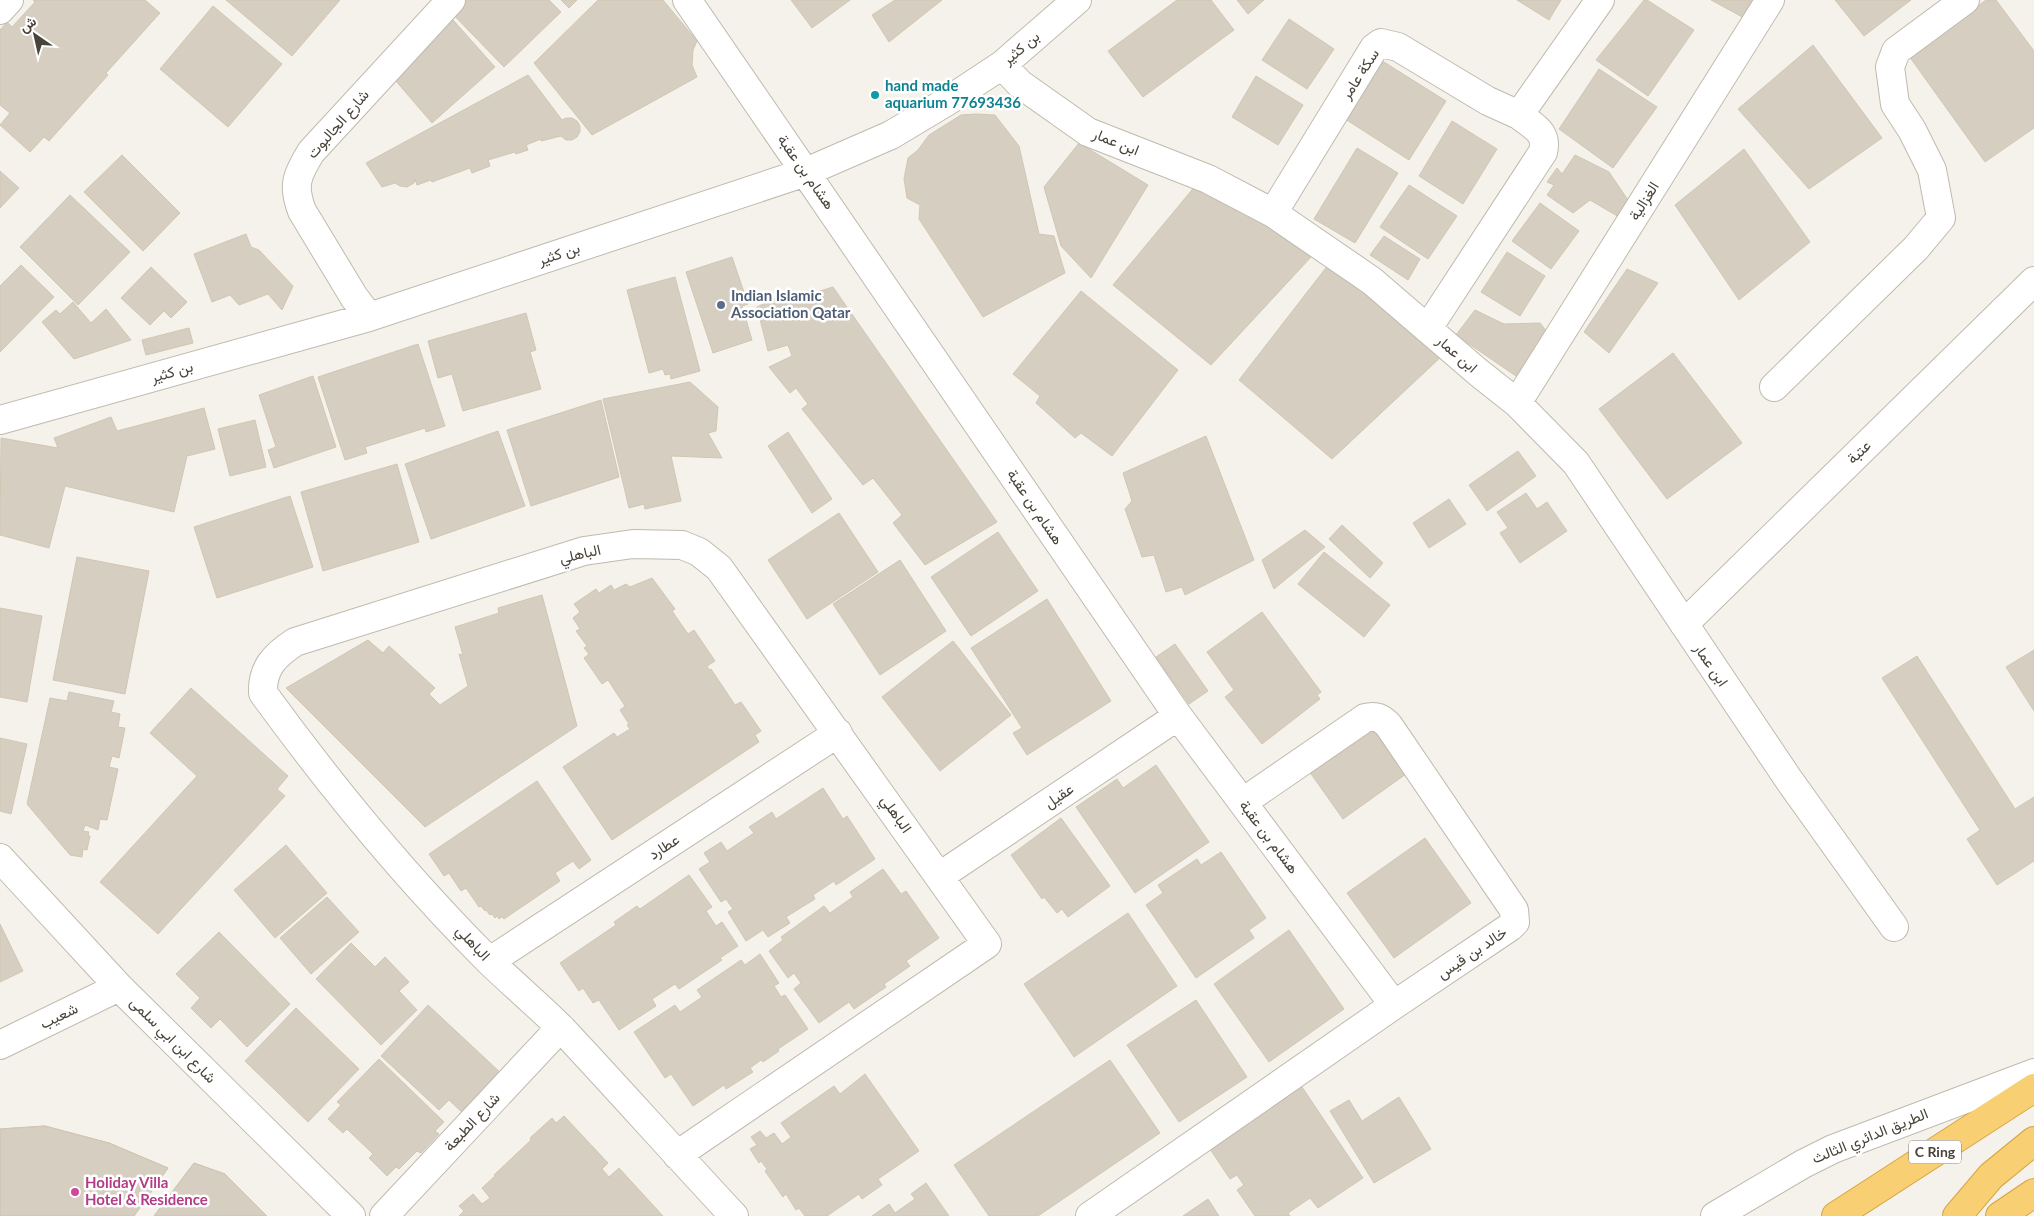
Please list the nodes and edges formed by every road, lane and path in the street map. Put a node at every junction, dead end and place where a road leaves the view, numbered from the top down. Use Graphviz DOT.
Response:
graph roads {
  1 [pos="9,0"];
  2 [pos="451,0"];
  3 [pos="687,0"];
  4 [pos="1600,0"];
  5 [pos="1770,0"];
  6 [pos="1965,0"];
  7 [pos="1065,4"];
  8 [pos="0,10"];
  9 [pos="1002,65"];
  10 [pos="1519,115"];
  11 [pos="806,172"];
  12 [pos="1273,214"];
  13 [pos="2034,281"];
  14 [pos="369,317"];
  15 [pos="1428,328"];
  16 [pos="1774,387"];
  17 [pos="1517,403"];
  18 [pos="0,420"];
  19 [pos="1684,624"];
  20 [pos="1178,716"];
  21 [pos="838,733"];
  22 [pos="1243,802"];
  23 [pos="0,858"];
  24 [pos="940,876"];
  25 [pos="1894,927"];
  26 [pos="490,961"];
  27 [pos="119,987"];
  28 [pos="1394,1005"];
  29 [pos="560,1028"];
  30 [pos="0,1045"];
  31 [pos="2034,1073"];
  32 [pos="2034,1088"];
  33 [pos="2034,1141"];
  34 [pos="677,1155"];
  35 [pos="2034,1193"];
  36 [pos="351,1216"];
  37 [pos="384,1216"];
  38 [pos="734,1216"];
  39 [pos="1090,1216"];
  40 [pos="1715,1216"];
  41 [pos="1836,1216"];
  42 [pos="1957,1216"];
  43 [pos="2000,1216"];
  1 -- 8 [label="street"];
  2 -- 14 [label="street, شارع الجالبوت"];
  3 -- 11 [label="street, هشام بن عقبة"];
  4 -- 10 [label="street"];
  5 -- 17 [label="street, الغزالية"];
  6 -- 16 [label="street"];
  7 -- 9 [label="street, بن كثير"];
  9 -- 11 [label="street, بن كثير"];
  9 -- 12 [label="street, ابن عمار"];
  10 -- 12 [label="street, سكة عامر"];
  10 -- 15 [label="street, سكة عامر"];
  11 -- 14 [label="street, بن كثير"];
  11 -- 20 [label="street, هشام بن عقبة"];
  12 -- 15 [label="street, ابن عمار"];
  13 -- 19 [label="street, عتبة"];
  14 -- 18 [label="street, بن كثير"];
  15 -- 17 [label="street, ابن عمار"];
  17 -- 19 [label="street, ابن عمار"];
  19 -- 25 [label="street, ابن عمار"];
  20 -- 22 [label="street, هشام بن عقبة"];
  20 -- 24 [label="street, عقيل"];
  21 -- 24 [label="street, الباهلي"];
  21 -- 26 [label="street, عطارد"];
  21 -- 26 [label="street, الباهلي"];
  22 -- 28 [label="street, هشام بن عقبة"];
  22 -- 28 [label="street, خالد بن قيس"];
  23 -- 27 [label="street, شارع ابن ابي سلمى"];
  24 -- 34 [label="street, الباهلي"];
  26 -- 29 [label="street, الباهلي"];
  27 -- 30 [label="street, شعيب"];
  27 -- 36 [label="street, شارع ابن ابي سلمى"];
  28 -- 39 [label="street, خالد بن قيس"];
  29 -- 34 [label="street, الباهلي"];
  29 -- 37 [label="street, شارع الطبعة"];
  31 -- 40 [label="street, الطريق الدائري الثالث"];
  32 -- 41 [label="highway, C Ring"];
  33 -- 42 [label="highway"];
  34 -- 38 [label="street, الباهلي"];
  35 -- 43 [label="highway"];
}
